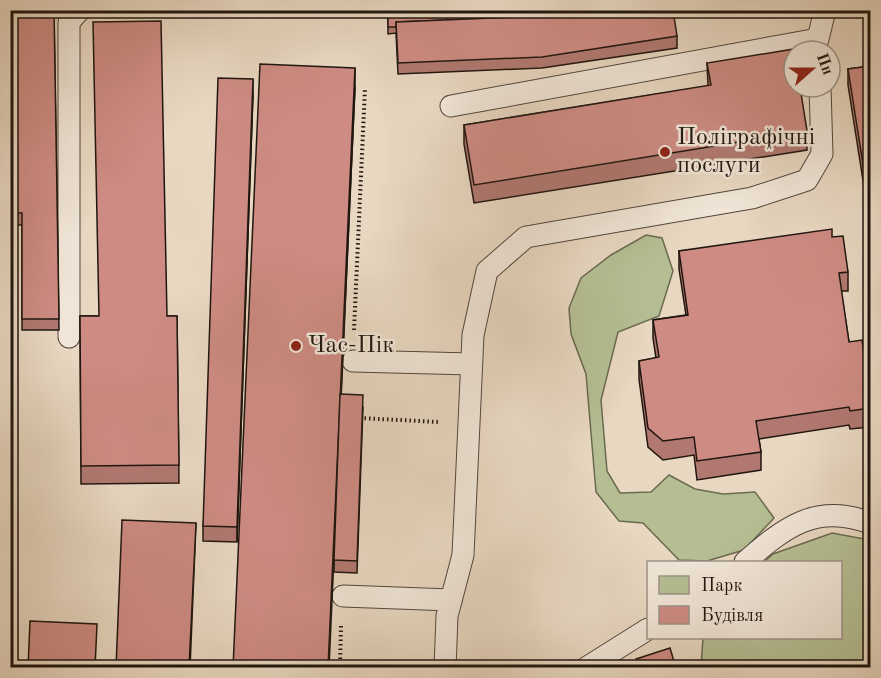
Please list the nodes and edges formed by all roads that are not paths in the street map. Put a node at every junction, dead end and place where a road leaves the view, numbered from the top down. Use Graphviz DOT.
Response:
graph roads {
  1 [pos="80,10"];
  2 [pos="825,10"];
  3 [pos="819,39"];
  4 [pos="782,51"];
  5 [pos="820,99"];
  6 [pos="451,106"];
  7 [pos="69,337"];
  8 [pos="353,361"];
  9 [pos="471,364"];
  10 [pos="870,523"];
  11 [pos="746,561"];
  12 [pos="343,596"];
  13 [pos="451,600"];
  14 [pos="647,629"];
  15 [pos="445,668"];
  16 [pos="586,668"];
  1 -- 7 [label="lane"];
  2 -- 3 [label="lane"];
  4 -- 6 [label="lane"];
  5 -- 9 [label="lane"];
  8 -- 9 [label="lane"];
  9 -- 13 [label="lane"];
  10 -- 11 [label="lane"];
  12 -- 13 [label="lane"];
  13 -- 15 [label="lane"];
  14 -- 16 [label="lane"];
}
